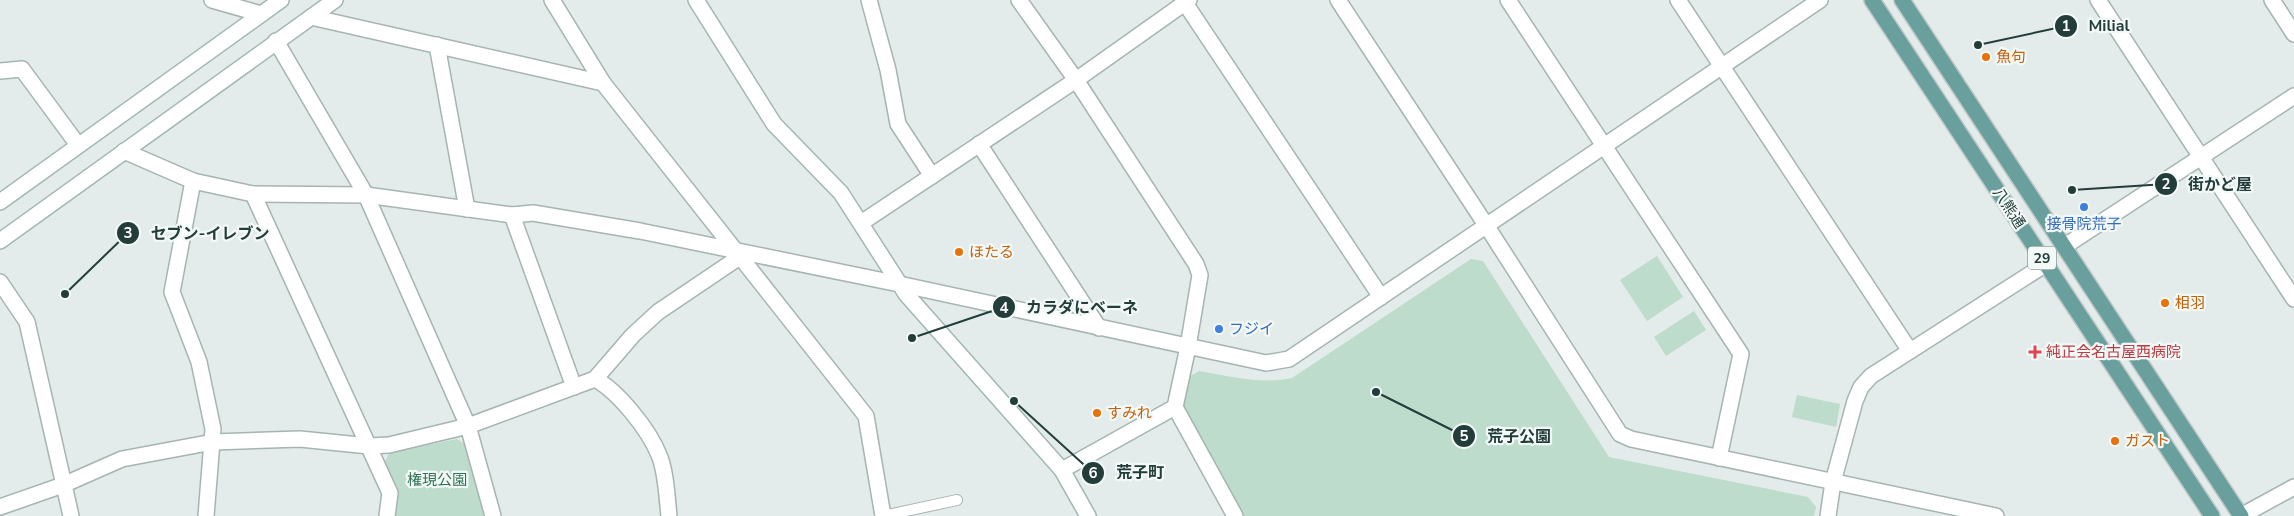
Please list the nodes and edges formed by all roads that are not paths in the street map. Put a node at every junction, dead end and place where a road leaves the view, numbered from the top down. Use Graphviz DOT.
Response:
graph roads {
  1 [pos="212,0"];
  2 [pos="281,0"];
  3 [pos="335,0"];
  4 [pos="552,0"];
  5 [pos="696,0"];
  6 [pos="869,0"];
  7 [pos="1018,0"];
  8 [pos="1338,0"];
  9 [pos="1508,0"];
  10 [pos="1678,0"];
  11 [pos="1820,0"];
  12 [pos="1872,0"];
  13 [pos="1902,0"];
  14 [pos="2098,0"];
  15 [pos="2272,0"];
  16 [pos="1186,1"];
  17 [pos="261,14"];
  18 [pos="311,17"];
  19 [pos="2294,34"];
  20 [pos="276,41"];
  21 [pos="437,45"];
  22 [pos="1722,66"];
  23 [pos="0,71"];
  24 [pos="1076,80"];
  25 [pos="603,83"];
  26 [pos="2294,96"];
  27 [pos="78,144"];
  28 [pos="979,144"];
  29 [pos="1605,145"];
  30 [pos="124,151"];
  31 [pos="2201,157"];
  32 [pos="932,176"];
  33 [pos="193,181"];
  34 [pos="253,194"];
  35 [pos="366,195"];
  36 [pos="0,202"];
  37 [pos="466,209"];
  38 [pos="512,215"];
  39 [pos="861,223"];
  40 [pos="1486,225"];
  41 [pos="0,241"];
  42 [pos="2065,246"];
  43 [pos="738,253"];
  44 [pos="2046,264"];
  45 [pos="0,282"];
  46 [pos="899,284"];
  47 [pos="1380,298"];
  48 [pos="2294,299"];
  49 [pos="1099,328"];
  50 [pos="1188,347"];
  51 [pos="1910,351"];
  52 [pos="595,379"];
  53 [pos="574,386"];
  54 [pos="1175,407"];
  55 [pos="468,426"];
  56 [pos="212,442"];
  57 [pos="369,446"];
  58 [pos="1719,458"];
  59 [pos="1062,470"];
  60 [pos="1833,482"];
  61 [pos="63,485"];
  62 [pos="2294,487"];
  63 [pos="957,500"];
  64 [pos="0,507"];
  65 [pos="71,516"];
  66 [pos="206,516"];
  67 [pos="387,516"];
  68 [pos="493,516"];
  69 [pos="669,516"];
  70 [pos="883,516"];
  71 [pos="1088,516"];
  72 [pos="1235,516"];
  73 [pos="1828,516"];
  74 [pos="1996,516"];
  75 [pos="2212,516"];
  76 [pos="2241,516"];
  1 -- 17 [label="street"];
  2 -- 17 [label="street"];
  3 -- 18 [label="street"];
  4 -- 25 [label="street"];
  5 -- 39 [label="street"];
  6 -- 32 [label="street"];
  7 -- 24 [label="street"];
  8 -- 40 [label="street"];
  9 -- 29 [label="street"];
  10 -- 22 [label="street"];
  11 -- 22 [label="street"];
  12 -- 44 [label="main road, 八熊通 / 29"];
  13 -- 42 [label="main road, 八熊通 / 29"];
  14 -- 31 [label="street"];
  15 -- 19 [label="street"];
  16 -- 24 [label="street"];
  16 -- 47 [label="street"];
  17 -- 27 [label="street"];
  18 -- 20 [label="street"];
  18 -- 21 [label="street"];
  20 -- 30 [label="street"];
  20 -- 35 [label="street"];
  21 -- 25 [label="street"];
  21 -- 37 [label="street"];
  22 -- 29 [label="street"];
  22 -- 51 [label="street"];
  23 -- 27 [label="street"];
  24 -- 28 [label="street"];
  24 -- 50 [label="street"];
  25 -- 43 [label="street"];
  26 -- 31 [label="street"];
  27 -- 36 [label="street"];
  28 -- 32 [label="street"];
  28 -- 49 [label="street"];
  29 -- 40 [label="street"];
  29 -- 58 [label="street"];
  30 -- 33 [label="street"];
  30 -- 41 [label="street"];
  31 -- 42 [label="street"];
  31 -- 48 [label="street"];
  32 -- 39 [label="street"];
  33 -- 34 [label="street"];
  33 -- 56 [label="street"];
  34 -- 35 [label="street"];
  34 -- 57 [label="street"];
  35 -- 37 [label="street"];
  35 -- 55 [label="street"];
  37 -- 38 [label="street"];
  38 -- 43 [label="street"];
  38 -- 53 [label="street"];
  39 -- 46 [label="street"];
  40 -- 47 [label="street"];
  40 -- 58 [label="street"];
  42 -- 76 [label="main road, 八熊通 / 29"];
  43 -- 46 [label="street"];
  43 -- 52 [label="street"];
  43 -- 70 [label="street"];
  44 -- 51 [label="street"];
  44 -- 75 [label="main road, 八熊通 / 29"];
  45 -- 61 [label="street"];
  46 -- 49 [label="street"];
  46 -- 59 [label="street"];
  47 -- 50 [label="street"];
  49 -- 50 [label="street"];
  50 -- 54 [label="street"];
  51 -- 60 [label="street"];
  52 -- 53 [label="street"];
  52 -- 69 [label="street"];
  53 -- 55 [label="street"];
  54 -- 59 [label="street"];
  54 -- 72 [label="street"];
  55 -- 57 [label="street"];
  55 -- 68 [label="street"];
  56 -- 57 [label="street"];
  56 -- 61 [label="street"];
  56 -- 66 [label="street"];
  57 -- 67 [label="street"];
  58 -- 60 [label="street"];
  59 -- 71 [label="street"];
  60 -- 73 [label="street"];
  60 -- 74 [label="street"];
  61 -- 64 [label="street"];
  61 -- 65 [label="street"];
  62 -- 76 [label="street"];
  63 -- 70 [label="lane"];
}
